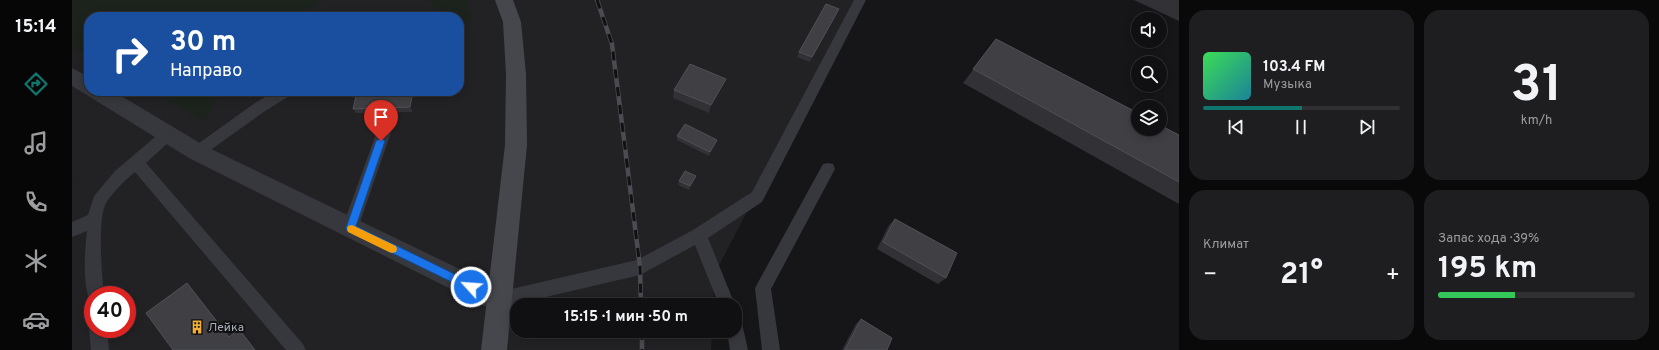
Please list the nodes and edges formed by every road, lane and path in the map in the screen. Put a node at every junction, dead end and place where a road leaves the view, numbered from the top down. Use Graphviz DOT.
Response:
graph roads {
  1 [pos="504,0"];
  2 [pos="860,0"];
  3 [pos="72,76"];
  4 [pos="84,84"];
  5 [pos="104,96"];
  6 [pos="278,96"];
  7 [pos="391,112"];
  8 [pos="167,135"];
  9 [pos="197,152"];
  10 [pos="136,162"];
  11 [pos="828,169"];
  12 [pos="95,219"];
  13 [pos="350,228"];
  14 [pos="72,230"];
  15 [pos="699,235"];
  16 [pos="95,286"];
  17 [pos="724,298"];
  18 [pos="498,300"];
  19 [pos="99,338"];
  20 [pos="737,338"];
  21 [pos="100,350"];
  22 [pos="297,350"];
  23 [pos="494,350"];
  24 [pos="739,350"];
  25 [pos="771,350"];
  1 -- 18 [label="main road"];
  2 -- 15 [label="lane"];
  3 -- 4 [label="street"];
  5 -- 8 [label="street"];
  6 -- 9 [label="lane"];
  7 -- 13 [label="lane"];
  8 -- 9 [label="street"];
  8 -- 10 [label="lane"];
  9 -- 13 [label="street"];
  10 -- 12 [label="lane"];
  10 -- 22 [label="lane"];
  11 -- 25 [label="lane"];
  12 -- 14 [label="lane"];
  12 -- 16 [label="lane"];
  13 -- 18 [label="street"];
  15 -- 17 [label="lane"];
  15 -- 18 [label="lane"];
  18 -- 23 [label="main road"];
  19 -- 21 [label="lane"];
  20 -- 24 [label="lane"];
}
